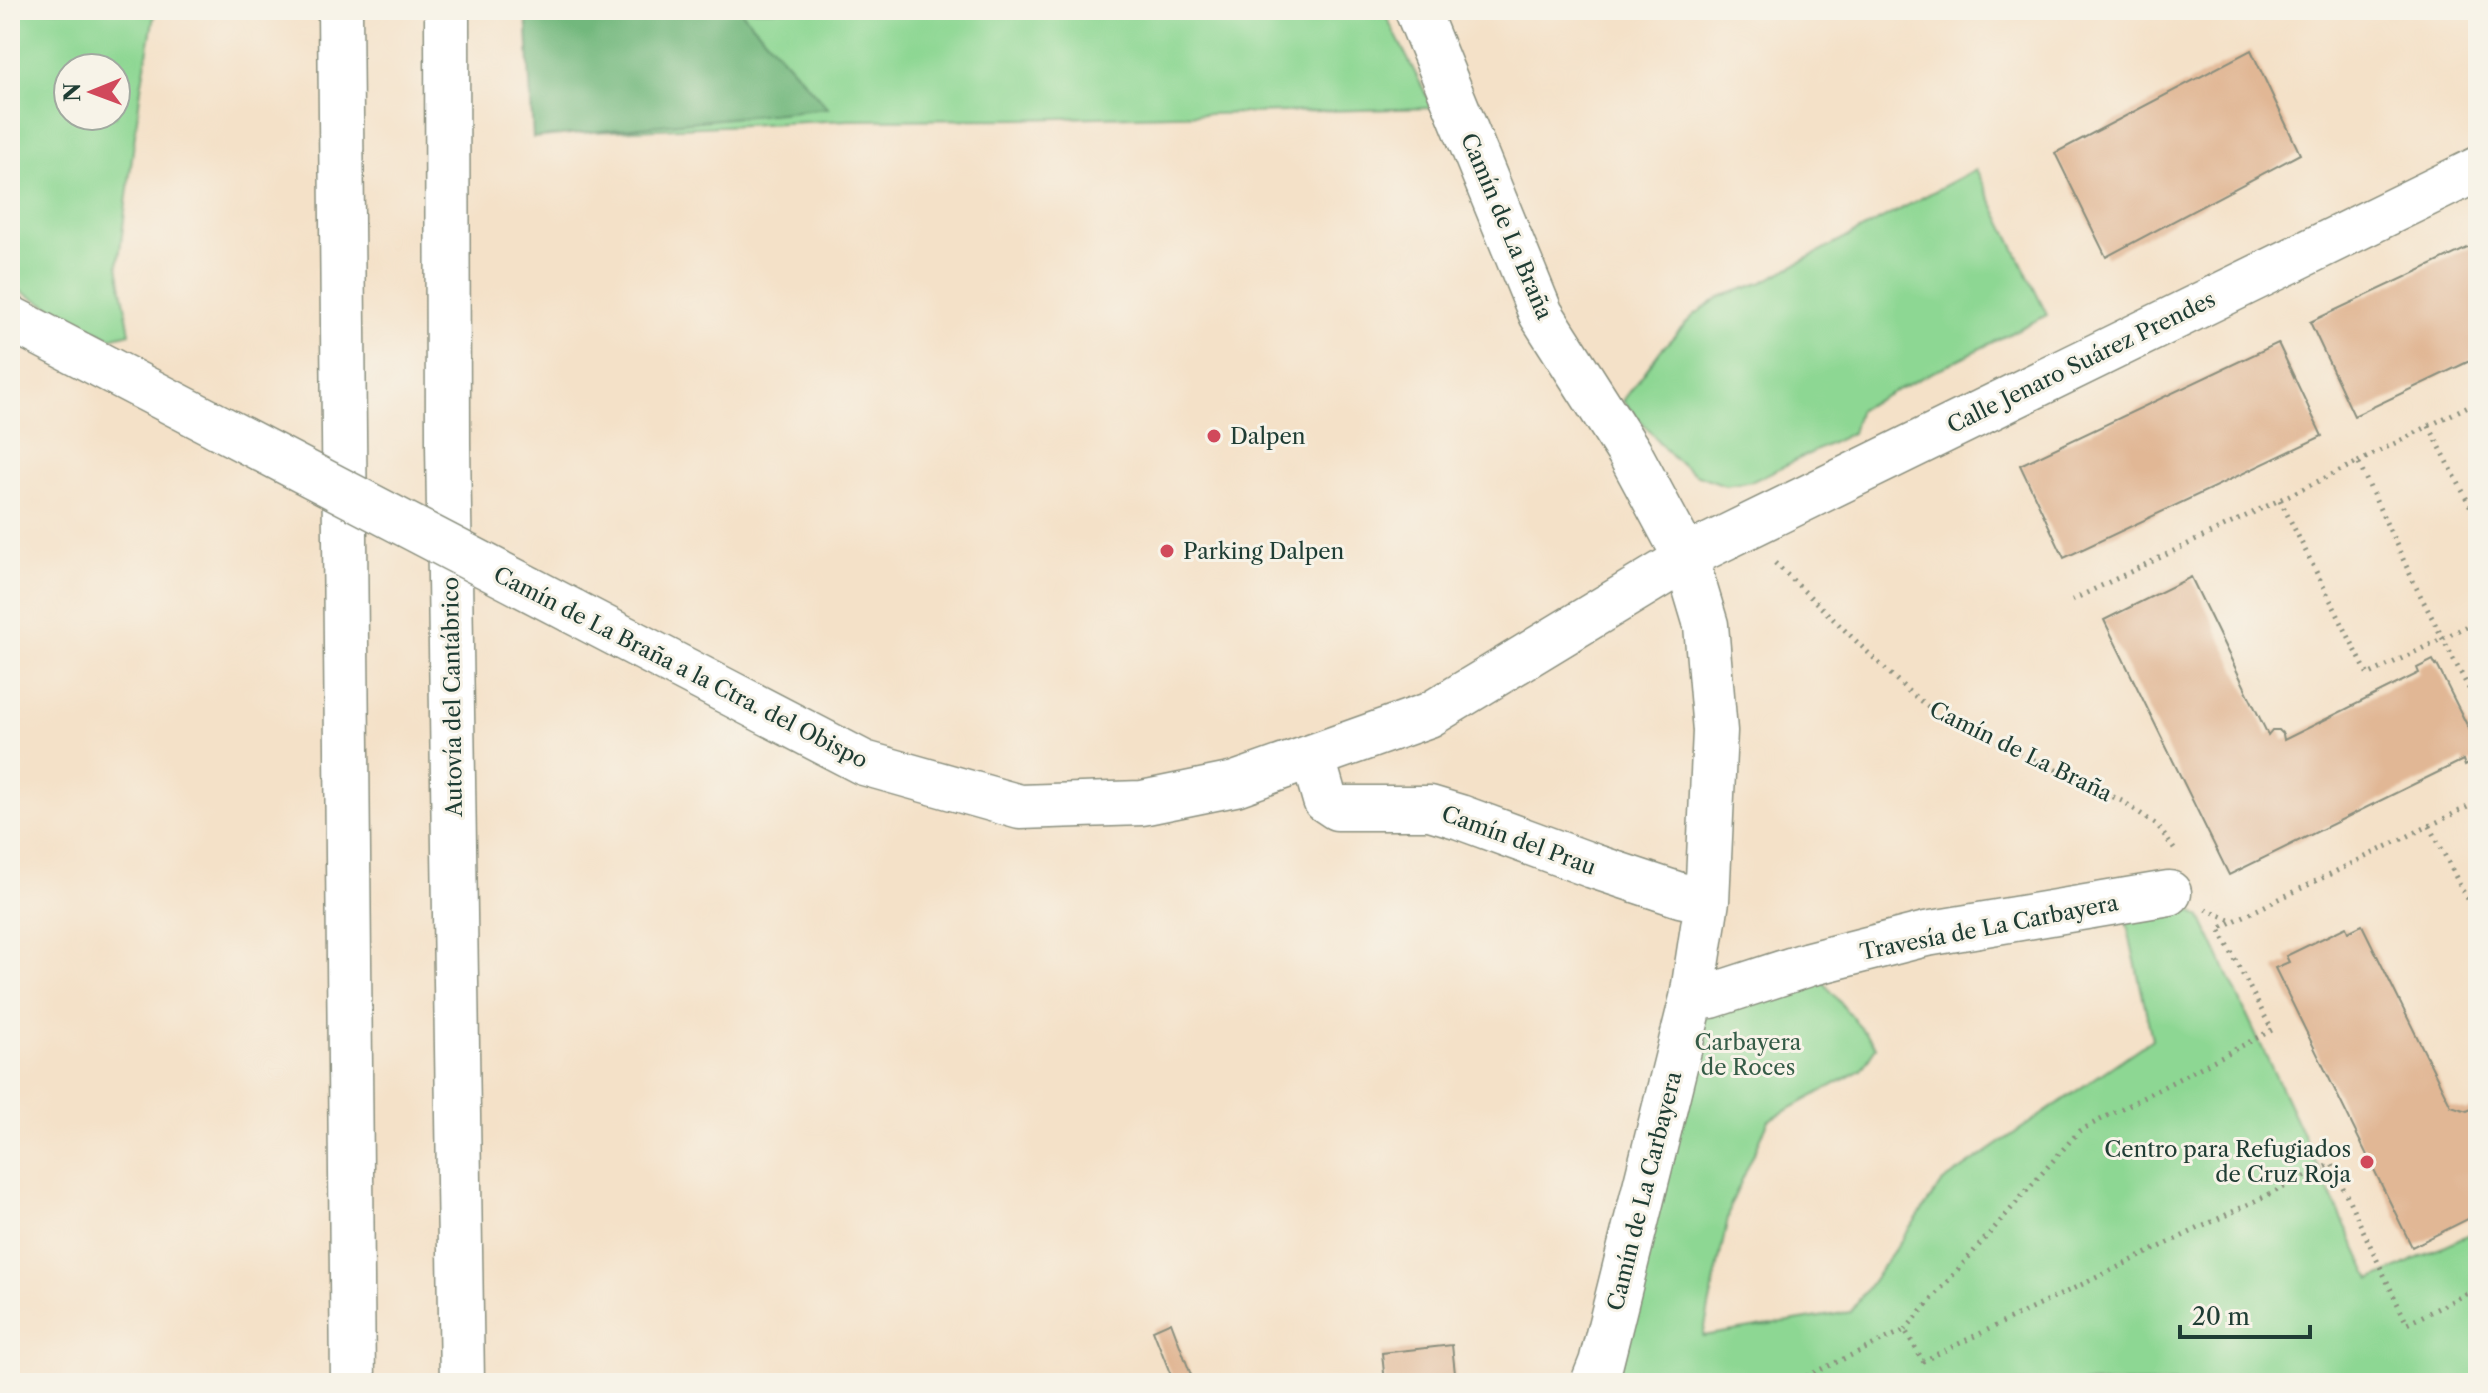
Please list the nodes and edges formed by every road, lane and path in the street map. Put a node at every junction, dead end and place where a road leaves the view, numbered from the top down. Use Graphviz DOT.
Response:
graph roads {
  1 [pos="340,10"];
  2 [pos="447,10"];
  3 [pos="1417,10"];
  4 [pos="2478,169"];
  5 [pos="10,318"];
  6 [pos="2478,401"];
  7 [pos="2429,426"];
  8 [pos="2358,462"];
  9 [pos="2280,500"];
  10 [pos="2478,521"];
  11 [pos="1686,558"];
  12 [pos="1772,559"];
  13 [pos="2072,600"];
  14 [pos="2478,621"];
  15 [pos="2443,638"];
  16 [pos="2478,706"];
  17 [pos="1313,758"];
  18 [pos="2478,802"];
  19 [pos="2430,826"];
  20 [pos="2169,893"];
  21 [pos="1707,901"];
  22 [pos="2234,921"];
  23 [pos="2478,921"];
  24 [pos="1692,998"];
  25 [pos="2478,1288"];
  26 [pos="1905,1330"];
  27 [pos="353,1383"];
  28 [pos="462,1383"];
  29 [pos="1593,1383"];
  30 [pos="1792,1383"];
  1 -- 27 [label="main road"];
  2 -- 28 [label="main road, Autovía del Cantábrico"];
  3 -- 11 [label="main road, Camín de La Braña"];
  4 -- 11 [label="main road, Calle Jenaro Suárez Prendes"];
  5 -- 17 [label="main road, Camín de La Braña a la Ctra. del Obispo, bridge"];
  6 -- 7 [label="path"];
  7 -- 8 [label="path"];
  7 -- 10 [label="path"];
  8 -- 9 [label="path"];
  8 -- 15 [label="path"];
  9 -- 13 [label="path"];
  9 -- 15 [label="path"];
  11 -- 17 [label="main road, Camín de La Braña a la Ctra. del Obispo"];
  11 -- 21 [label="main road, Camín de La Braña"];
  12 -- 20 [label="path, Camín de La Braña"];
  14 -- 15 [label="path"];
  15 -- 16 [label="path"];
  17 -- 21 [label="main road, Camín del Prau"];
  18 -- 19 [label="path"];
  19 -- 22 [label="path"];
  19 -- 23 [label="path"];
  20 -- 22 [label="path"];
  20 -- 24 [label="main road, Travesía de La Carbayera"];
  21 -- 24 [label="main road, Camín de La Carbayera"];
  22 -- 26 [label="path"];
  24 -- 29 [label="main road, Camín de La Carbayera"];
  25 -- 26 [label="path"];
  26 -- 30 [label="path"];
}
